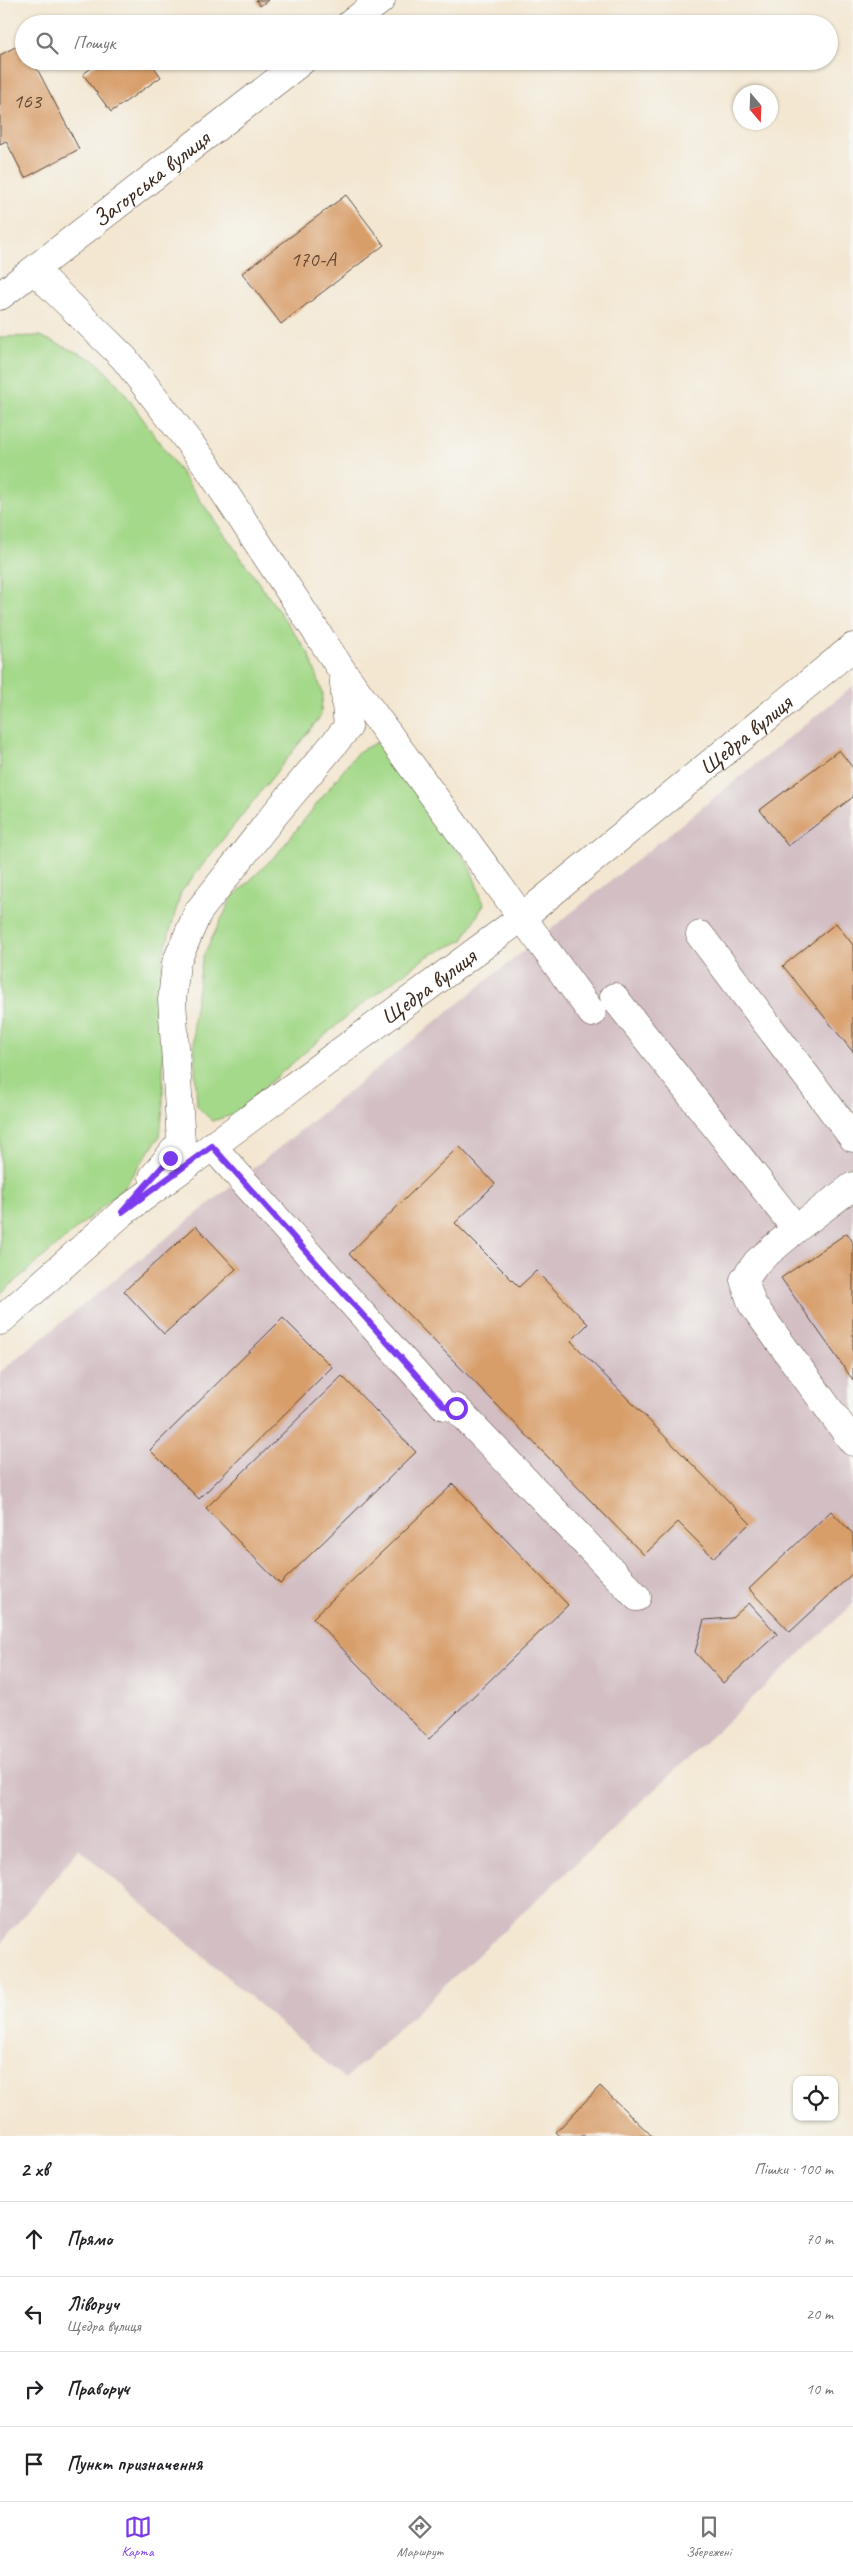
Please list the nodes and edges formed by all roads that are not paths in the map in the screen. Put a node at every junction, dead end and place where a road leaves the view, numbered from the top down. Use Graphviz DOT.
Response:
graph roads {
  1 [pos="381,0"];
  2 [pos="362,15"];
  3 [pos="290,70"];
  4 [pos="34,270"];
  5 [pos="0,296"];
  6 [pos="853,647"];
  7 [pos="343,672"];
  8 [pos="521,918"];
  9 [pos="700,936"];
  10 [pos="614,997"];
  11 [pos="592,1013"];
  12 [pos="853,1138"];
  13 [pos="212,1146"];
  14 [pos="853,1186"];
  15 [pos="122,1212"];
  16 [pos="796,1230"];
  17 [pos="0,1321"];
  18 [pos="853,1442"];
  19 [pos="637,1597"];
  1 -- 2 [label="street"];
  3 -- 4 [label="street, Загорська вулиця"];
  4 -- 5 [label="street, Загорська вулиця"];
  4 -- 7 [label="street"];
  6 -- 8 [label="street, Щедра вулиця"];
  7 -- 8 [label="street"];
  7 -- 15 [label="street"];
  8 -- 11 [label="street"];
  8 -- 13 [label="street, Щедра вулиця"];
  9 -- 12 [label="street"];
  10 -- 16 [label="street"];
  13 -- 15 [label="street, Щедра вулиця"];
  13 -- 19 [label="street"];
  14 -- 16 [label="street"];
  15 -- 17 [label="street, Щедра вулиця"];
  16 -- 18 [label="street"];
}
